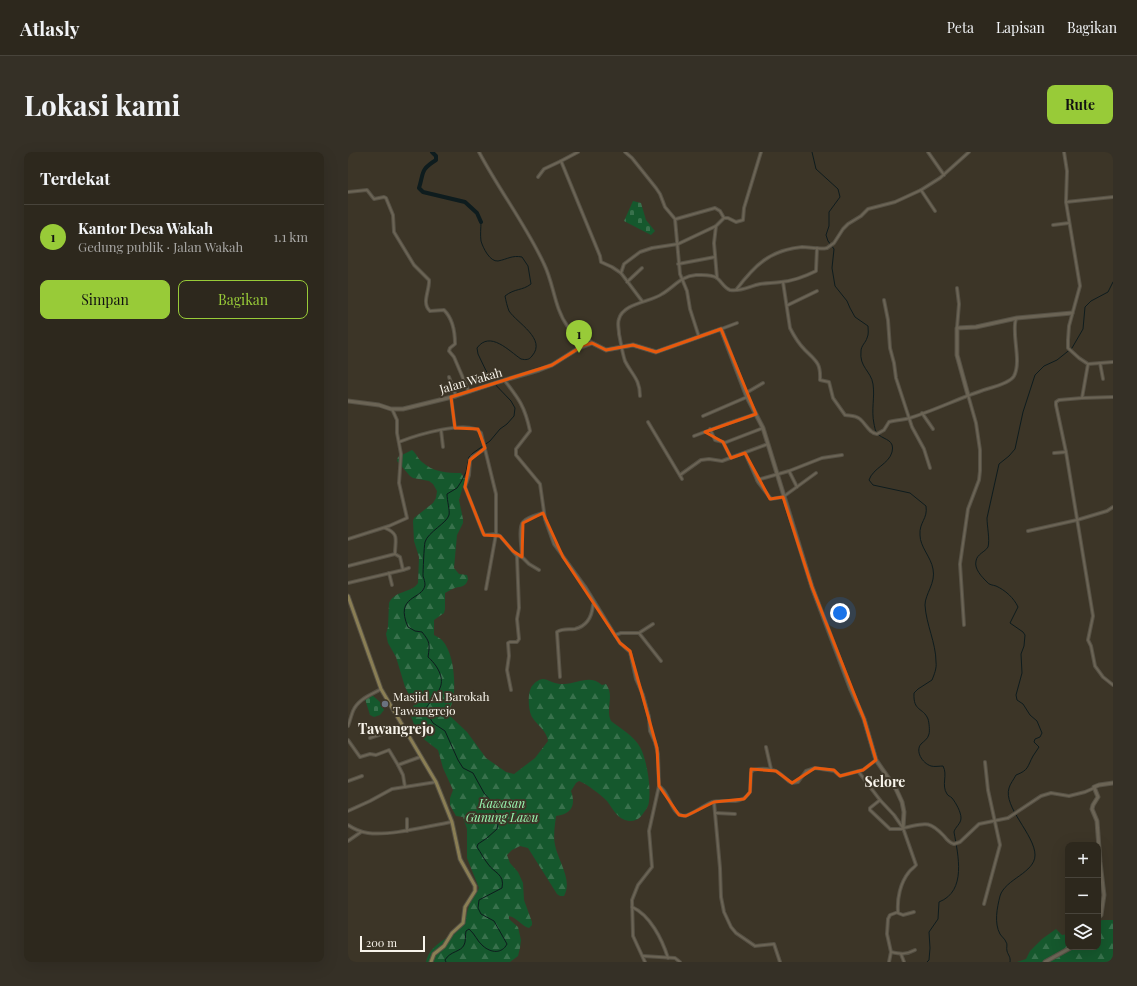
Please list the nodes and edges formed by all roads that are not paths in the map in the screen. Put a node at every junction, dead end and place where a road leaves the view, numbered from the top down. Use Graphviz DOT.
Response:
graph roads {
  1 [pos="479,152"];
  2 [pos="578,152"];
  3 [pos="625,152"];
  4 [pos="761,152"];
  5 [pos="928,152"];
  6 [pos="969,152"];
  7 [pos="1064,152"];
  8 [pos="561,161"];
  9 [pos="944,175"];
  10 [pos="538,177"];
  11 [pos="921,190"];
  12 [pos="348,192"];
  13 [pos="1113,197"];
  14 [pos="1066,202"];
  15 [pos="935,211"];
  16 [pos="724,218"];
  17 [pos="675,220"];
  18 [pos="1069,223"];
  19 [pos="1053,225"];
  20 [pos="716,226"];
  21 [pos="678,244"];
  22 [pos="817,248"];
  23 [pos="715,257"];
  24 [pos="678,264"];
  25 [pos="642,268"];
  26 [pos="621,273"];
  27 [pos="718,278"];
  28 [pos="682,279"];
  29 [pos="627,282"];
  30 [pos="783,282"];
  31 [pos="957,288"];
  32 [pos="736,290"];
  33 [pos="817,291"];
  34 [pos="884,300"];
  35 [pos="642,301"];
  36 [pos="788,305"];
  37 [pos="1072,313"];
  38 [pos="1016,318"];
  39 [pos="737,323"];
  40 [pos="957,328"];
  41 [pos="721,329"];
  42 [pos="699,337"];
  43 [pos="592,343"];
  44 [pos="622,347"];
  45 [pos="1113,362"];
  46 [pos="1100,363"];
  47 [pos="1088,364"];
  48 [pos="449,377"];
  49 [pos="1103,379"];
  50 [pos="505,381"];
  51 [pos="763,383"];
  52 [pos="469,392"];
  53 [pos="747,395"];
  54 [pos="968,395"];
  55 [pos="456,396"];
  56 [pos="640,396"];
  57 [pos="451,397"];
  58 [pos="1113,397"];
  59 [pos="1082,398"];
  60 [pos="348,402"];
  61 [pos="391,409"];
  62 [pos="922,413"];
  63 [pos="756,414"];
  64 [pos="703,416"];
  65 [pos="909,418"];
  66 [pos="648,422"];
  67 [pos="455,428"];
  68 [pos="763,428"];
  69 [pos="710,429"];
  70 [pos="933,429"];
  71 [pos="441,430"];
  72 [pos="694,436"];
  73 [pos="399,442"];
  74 [pos="724,443"];
  75 [pos="768,444"];
  76 [pos="443,447"];
  77 [pos="485,448"];
  78 [pos="1066,452"];
  79 [pos="745,453"];
  80 [pos="1054,453"];
  81 [pos="842,455"];
  82 [pos="731,458"];
  83 [pos="930,468"];
  84 [pos="789,471"];
  85 [pos="816,473"];
  86 [pos="680,475"];
  87 [pos="777,475"];
  88 [pos="682,479"];
  89 [pos="757,480"];
  90 [pos="797,487"];
  91 [pos="784,497"];
  92 [pos="1113,507"];
  93 [pos="544,513"];
  94 [pos="1077,520"];
  95 [pos="384,528"];
  96 [pos="1028,531"];
  97 [pos="496,534"];
  98 [pos="348,540"];
  99 [pos="395,554"];
  100 [pos="517,556"];
  101 [pos="522,557"];
  102 [pos="348,566"];
  103 [pos="408,568"];
  104 [pos="402,570"];
  105 [pos="539,570"];
  106 [pos="389,573"];
  107 [pos="348,583"];
  108 [pos="392,585"];
  109 [pos="486,588"];
  110 [pos="348,596"];
  111 [pos="595,603"];
  112 [pos="653,624"];
  113 [pos="964,625"];
  114 [pos="639,633"];
  115 [pos="615,636"];
  116 [pos="661,661"];
  117 [pos="560,677"];
  118 [pos="1113,685"];
  119 [pos="381,689"];
  120 [pos="511,690"];
  121 [pos="348,726"];
  122 [pos="402,727"];
  123 [pos="370,738"];
  124 [pos="348,740"];
  125 [pos="766,747"];
  126 [pos="420,757"];
  127 [pos="876,760"];
  128 [pos="985,762"];
  129 [pos="398,765"];
  130 [pos="770,769"];
  131 [pos="858,771"];
  132 [pos="362,776"];
  133 [pos="348,781"];
  134 [pos="436,782"];
  135 [pos="1113,783"];
  136 [pos="658,786"];
  137 [pos="405,788"];
  138 [pos="1094,788"];
  139 [pos="880,800"];
  140 [pos="714,802"];
  141 [pos="348,810"];
  142 [pos="716,813"];
  143 [pos="735,814"];
  144 [pos="407,819"];
  145 [pos="995,821"];
  146 [pos="452,822"];
  147 [pos="348,825"];
  148 [pos="903,828"];
  149 [pos="407,831"];
  150 [pos="361,832"];
  151 [pos="348,841"];
  152 [pos="984,904"];
  153 [pos="632,907"];
  154 [pos="898,912"];
  155 [pos="914,912"];
  156 [pos="1101,915"];
  157 [pos="915,950"];
  158 [pos="1067,950"];
  159 [pos="891,952"];
  160 [pos="901,954"];
  161 [pos="643,956"];
  162 [pos="668,958"];
  163 [pos="431,962"];
  164 [pos="645,962"];
  165 [pos="680,962"];
  166 [pos="780,962"];
  167 [pos="889,962"];
  168 [pos="904,962"];
  169 [pos="1045,962"];
  1 -- 43 [label="street"];
  2 -- 8 [label="street"];
  3 -- 17 [label="street"];
  4 -- 16 [label="street"];
  5 -- 9 [label="street"];
  6 -- 9 [label="street"];
  7 -- 14 [label="street"];
  8 -- 10 [label="street"];
  8 -- 26 [label="street"];
  9 -- 11 [label="street"];
  11 -- 15 [label="street"];
  11 -- 22 [label="street"];
  12 -- 52 [label="street"];
  13 -- 14 [label="street"];
  14 -- 18 [label="street"];
  16 -- 17 [label="street"];
  16 -- 20 [label="street"];
  17 -- 21 [label="street"];
  18 -- 19 [label="street"];
  18 -- 37 [label="street"];
  20 -- 21 [label="street"];
  20 -- 23 [label="street"];
  21 -- 24 [label="street"];
  21 -- 26 [label="street"];
  22 -- 30 [label="street"];
  22 -- 32 [label="street"];
  23 -- 24 [label="street"];
  23 -- 27 [label="street"];
  24 -- 28 [label="street"];
  25 -- 29 [label="street"];
  26 -- 29 [label="street"];
  27 -- 28 [label="street"];
  27 -- 32 [label="street"];
  28 -- 35 [label="street"];
  28 -- 42 [label="street"];
  29 -- 35 [label="street"];
  30 -- 32 [label="street"];
  30 -- 36 [label="street"];
  31 -- 40 [label="street"];
  33 -- 36 [label="street"];
  34 -- 65 [label="street"];
  35 -- 44 [label="street"];
  36 -- 65 [label="street"];
  37 -- 38 [label="street"];
  37 -- 47 [label="street"];
  38 -- 40 [label="street"];
  38 -- 54 [label="street"];
  39 -- 41 [label="street"];
  40 -- 54 [label="street"];
  41 -- 42 [label="street"];
  41 -- 53 [label="street"];
  42 -- 44 [label="street"];
  43 -- 44 [label="street"];
  43 -- 50 [label="street, Jalan Wakah"];
  44 -- 56 [label="street"];
  45 -- 46 [label="street"];
  46 -- 47 [label="street"];
  46 -- 49 [label="street"];
  47 -- 59 [label="street"];
  48 -- 55 [label="street"];
  50 -- 52 [label="street, Jalan Wakah"];
  50 -- 93 [label="street"];
  51 -- 53 [label="street"];
  52 -- 55 [label="street, Jalan Wakah"];
  53 -- 63 [label="street"];
  53 -- 64 [label="street"];
  54 -- 62 [label="street"];
  54 -- 113 [label="street"];
  55 -- 57 [label="street, Jalan Wakah"];
  57 -- 61 [label="street, Jalan Wakah"];
  57 -- 67 [label="street"];
  58 -- 59 [label="street"];
  59 -- 78 [label="street"];
  60 -- 61 [label="street, Jalan Wakah"];
  61 -- 73 [label="street"];
  62 -- 65 [label="street"];
  62 -- 70 [label="street"];
  63 -- 68 [label="street"];
  63 -- 69 [label="street"];
  65 -- 83 [label="street"];
  66 -- 86 [label="street"];
  67 -- 71 [label="street"];
  67 -- 77 [label="street"];
  68 -- 74 [label="street"];
  68 -- 75 [label="street"];
  69 -- 72 [label="street"];
  69 -- 74 [label="street"];
  71 -- 73 [label="street"];
  71 -- 76 [label="street"];
  73 -- 95 [label="street"];
  74 -- 82 [label="street"];
  75 -- 79 [label="street"];
  75 -- 87 [label="street"];
  77 -- 97 [label="street"];
  77 -- 97 [label="street"];
  78 -- 80 [label="street"];
  78 -- 94 [label="street"];
  79 -- 82 [label="street"];
  79 -- 89 [label="street"];
  81 -- 84 [label="street"];
  82 -- 86 [label="street"];
  84 -- 87 [label="street"];
  84 -- 90 [label="street"];
  85 -- 90 [label="street"];
  86 -- 88 [label="street"];
  87 -- 89 [label="street"];
  87 -- 91 [label="street"];
  89 -- 91 [label="street"];
  90 -- 91 [label="street"];
  91 -- 127 [label="street"];
  92 -- 94 [label="street"];
  93 -- 101 [label="street"];
  93 -- 111 [label="street"];
  94 -- 96 [label="street"];
  94 -- 118 [label="street"];
  95 -- 98 [label="street"];
  95 -- 99 [label="street"];
  97 -- 100 [label="street"];
  97 -- 109 [label="street"];
  99 -- 102 [label="street"];
  99 -- 104 [label="street"];
  100 -- 101 [label="street"];
  100 -- 120 [label="street"];
  101 -- 105 [label="street"];
  103 -- 104 [label="street"];
  104 -- 106 [label="street"];
  106 -- 107 [label="street"];
  106 -- 108 [label="street"];
  110 -- 119 [label="main road"];
  111 -- 115 [label="street"];
  111 -- 117 [label="street"];
  112 -- 114 [label="street"];
  114 -- 115 [label="street"];
  114 -- 116 [label="street"];
  115 -- 136 [label="street"];
  119 -- 121 [label="street"];
  119 -- 122 [label="main road"];
  122 -- 123 [label="street"];
  122 -- 126 [label="main road"];
  124 -- 129 [label="street"];
  125 -- 130 [label="street"];
  126 -- 129 [label="street"];
  126 -- 134 [label="main road"];
  127 -- 131 [label="street"];
  127 -- 148 [label="street"];
  128 -- 145 [label="street"];
  129 -- 137 [label="street"];
  130 -- 131 [label="street"];
  130 -- 140 [label="street"];
  131 -- 139 [label="street"];
  132 -- 133 [label="street"];
  134 -- 137 [label="street"];
  134 -- 146 [label="main road"];
  135 -- 138 [label="street"];
  136 -- 140 [label="street"];
  136 -- 153 [label="street"];
  137 -- 141 [label="street"];
  138 -- 145 [label="street"];
  138 -- 156 [label="street"];
  139 -- 148 [label="street"];
  139 -- 148 [label="street"];
  140 -- 142 [label="street"];
  142 -- 143 [label="street"];
  142 -- 166 [label="street"];
  144 -- 149 [label="street"];
  145 -- 148 [label="street"];
  145 -- 152 [label="street"];
  146 -- 149 [label="street"];
  146 -- 163 [label="main road"];
  147 -- 150 [label="street"];
  148 -- 154 [label="street"];
  149 -- 150 [label="street"];
  150 -- 151 [label="street"];
  153 -- 161 [label="street"];
  153 -- 162 [label="street"];
  154 -- 155 [label="street"];
  154 -- 159 [label="street"];
  157 -- 160 [label="street"];
  158 -- 169 [label="street"];
  159 -- 160 [label="street"];
  159 -- 167 [label="street"];
  160 -- 168 [label="street"];
  161 -- 162 [label="street"];
  161 -- 164 [label="street"];
  162 -- 165 [label="street"];
}
